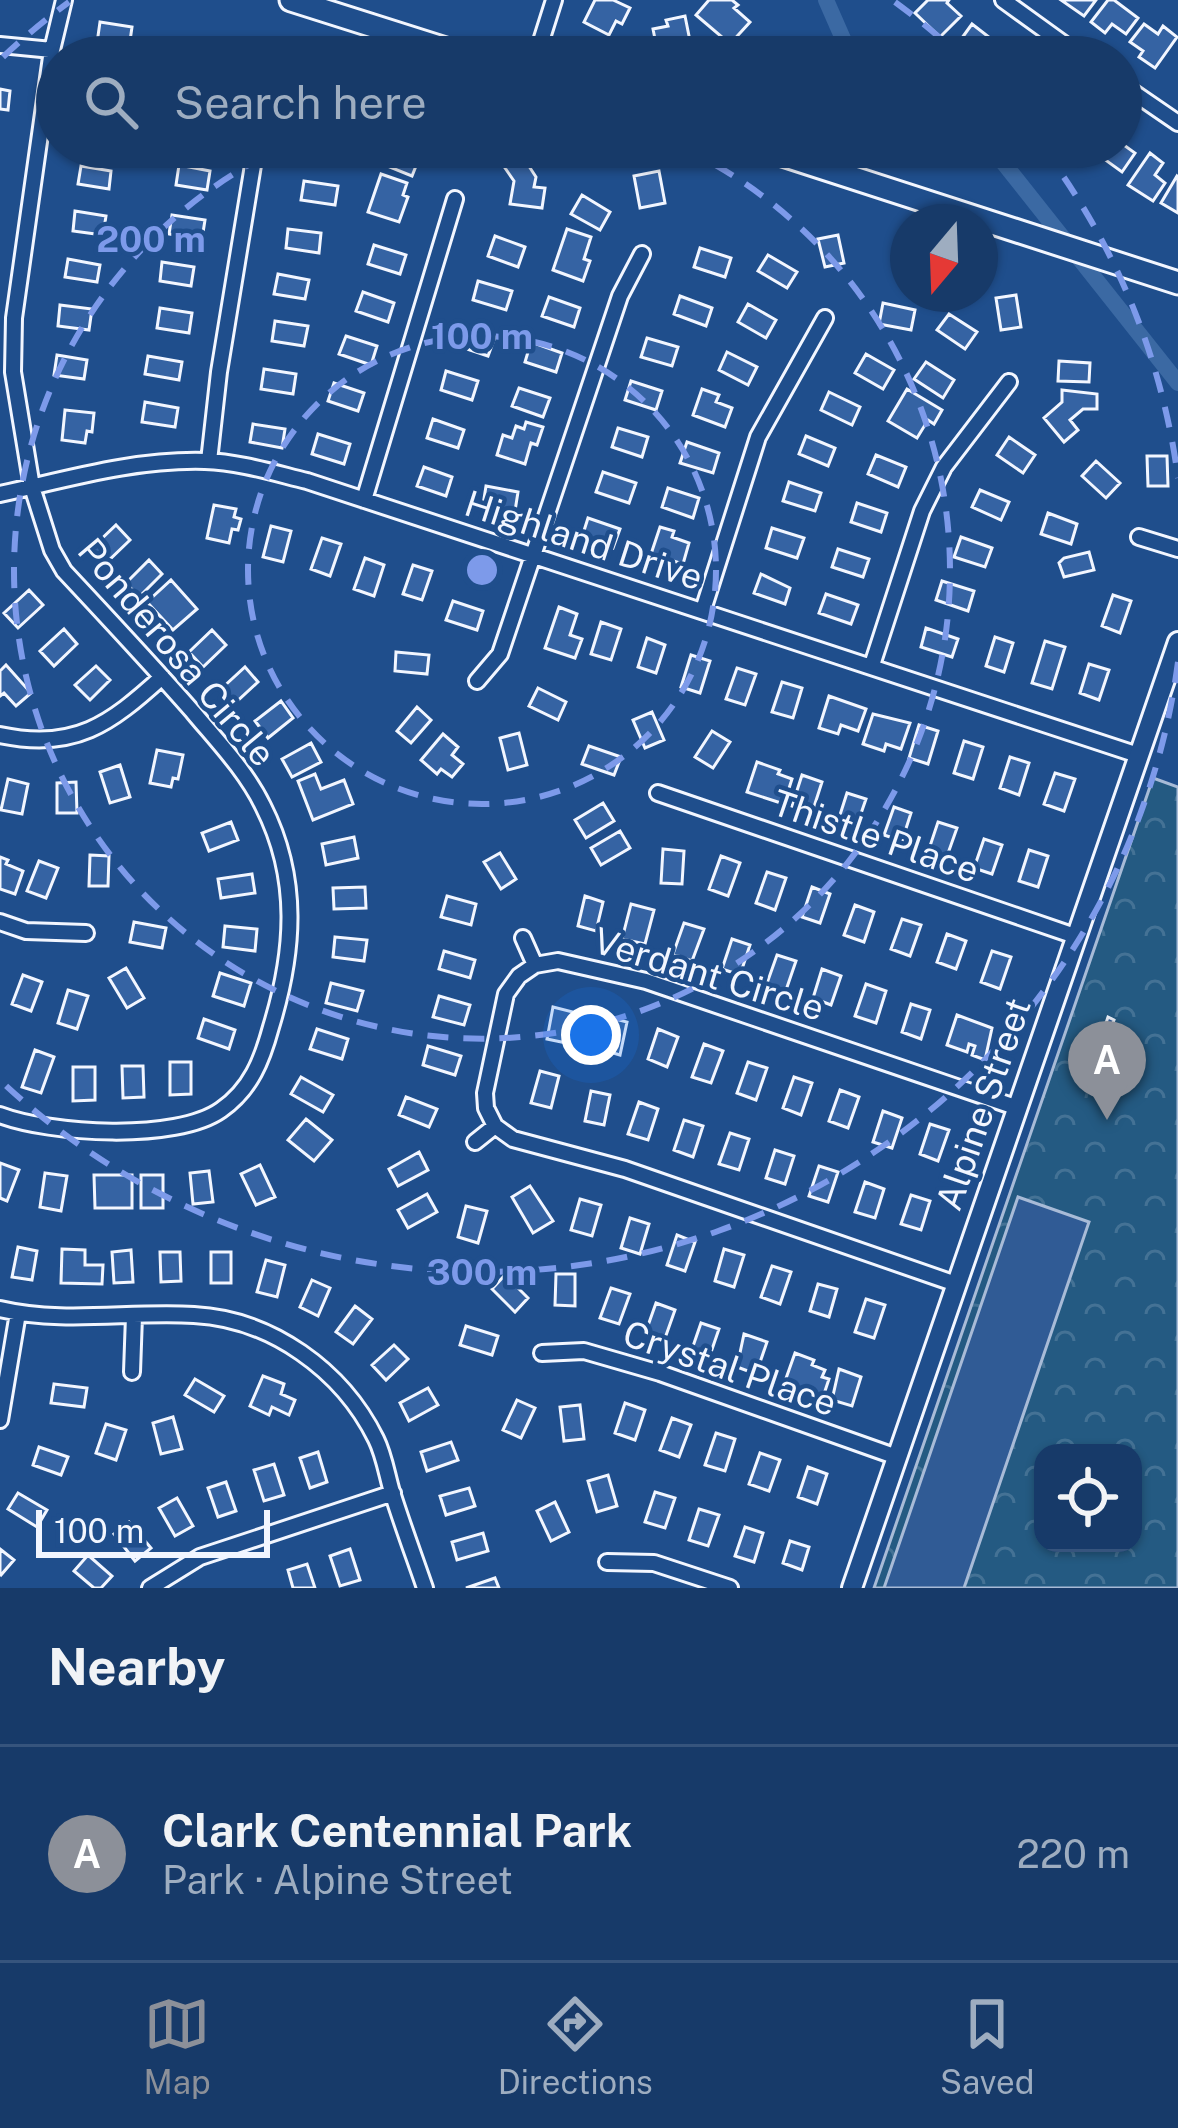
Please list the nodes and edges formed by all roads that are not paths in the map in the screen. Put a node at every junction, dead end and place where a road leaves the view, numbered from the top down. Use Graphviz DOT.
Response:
graph roads {
  1 [pos="64,0"];
  2 [pos="291,0"];
  3 [pos="554,0"];
  4 [pos="1003,0"];
  5 [pos="55,36"];
  6 [pos="405,36"];
  7 [pos="543,36"];
  8 [pos="1053,36"];
  9 [pos="0,45"];
  10 [pos="36,48"];
  11 [pos="1142,98"];
  12 [pos="1178,123"];
  13 [pos="36,163"];
  14 [pos="253,168"];
  15 [pos="824,168"];
  16 [pos="455,199"];
  17 [pos="643,254"];
  18 [pos="1178,283"];
  19 [pos="825,318"];
  20 [pos="1009,382"];
  21 [pos="209,461"];
  22 [pos="32,487"];
  23 [pos="0,494"];
  24 [pos="364,500"];
  25 [pos="1139,537"];
  26 [pos="1178,549"];
  27 [pos="533,554"];
  28 [pos="703,610"];
  29 [pos="1177,647"];
  30 [pos="872,665"];
  31 [pos="162,676"];
  32 [pos="477,681"];
  33 [pos="0,735"];
  34 [pos="1138,755"];
  35 [pos="658,793"];
  36 [pos="0,922"];
  37 [pos="86,933"];
  38 [pos="1076,935"];
  39 [pos="523,938"];
  40 [pos="536,965"];
  41 [pos="1018,1108"];
  42 [pos="0,1115"];
  43 [pos="495,1126"];
  44 [pos="475,1142"];
  45 [pos="956,1284"];
  46 [pos="0,1310"];
  47 [pos="18,1313"];
  48 [pos="134,1316"];
  49 [pos="542,1353"];
  50 [pos="132,1372"];
  51 [pos="0,1420"];
  52 [pos="897,1457"];
  53 [pos="393,1493"];
  54 [pos="607,1562"];
  55 [pos="150,1588"];
  56 [pos="425,1588"];
  57 [pos="730,1588"];
  58 [pos="852,1588"];
  1 -- 5 [label="street, Ponderosa Circle"];
  2 -- 6 [label="main road"];
  3 -- 7 [label="street"];
  4 -- 8 [label="street"];
  9 -- 10 [label="street"];
  11 -- 12 [label="street"];
  13 -- 22 [label="street, Ponderosa Circle"];
  14 -- 21 [label="street"];
  15 -- 18 [label="main road"];
  16 -- 24 [label="street"];
  17 -- 27 [label="street"];
  19 -- 28 [label="street"];
  20 -- 30 [label="street"];
  21 -- 22 [label="street, Highland Drive"];
  21 -- 24 [label="street, Highland Drive"];
  22 -- 23 [label="street, Highland Drive"];
  22 -- 31 [label="street, Ponderosa Circle"];
  24 -- 27 [label="street, Highland Drive"];
  25 -- 26 [label="street"];
  27 -- 28 [label="street, Highland Drive"];
  27 -- 32 [label="street"];
  28 -- 30 [label="street, Highland Drive"];
  29 -- 34 [label="street, Alpine Street"];
  30 -- 34 [label="street, Highland Drive"];
  31 -- 33 [label="street"];
  31 -- 42 [label="street, Ponderosa Circle"];
  34 -- 38 [label="street, Alpine Street"];
  35 -- 38 [label="street, Thistle Place"];
  36 -- 37 [label="street"];
  38 -- 41 [label="street, Alpine Street"];
  39 -- 40 [label="street"];
  40 -- 41 [label="street, Verdant Circle"];
  40 -- 43 [label="street, Verdant Circle"];
  41 -- 45 [label="street, Alpine Street"];
  43 -- 44 [label="street"];
  43 -- 45 [label="street"];
  45 -- 52 [label="street, Alpine Street"];
  46 -- 47 [label="street"];
  47 -- 48 [label="street"];
  47 -- 51 [label="street"];
  48 -- 50 [label="street"];
  48 -- 53 [label="street"];
  49 -- 52 [label="street, Crystal Place"];
  52 -- 58 [label="street, Alpine Street"];
  53 -- 55 [label="street"];
  53 -- 56 [label="street"];
  54 -- 57 [label="street"];
}
